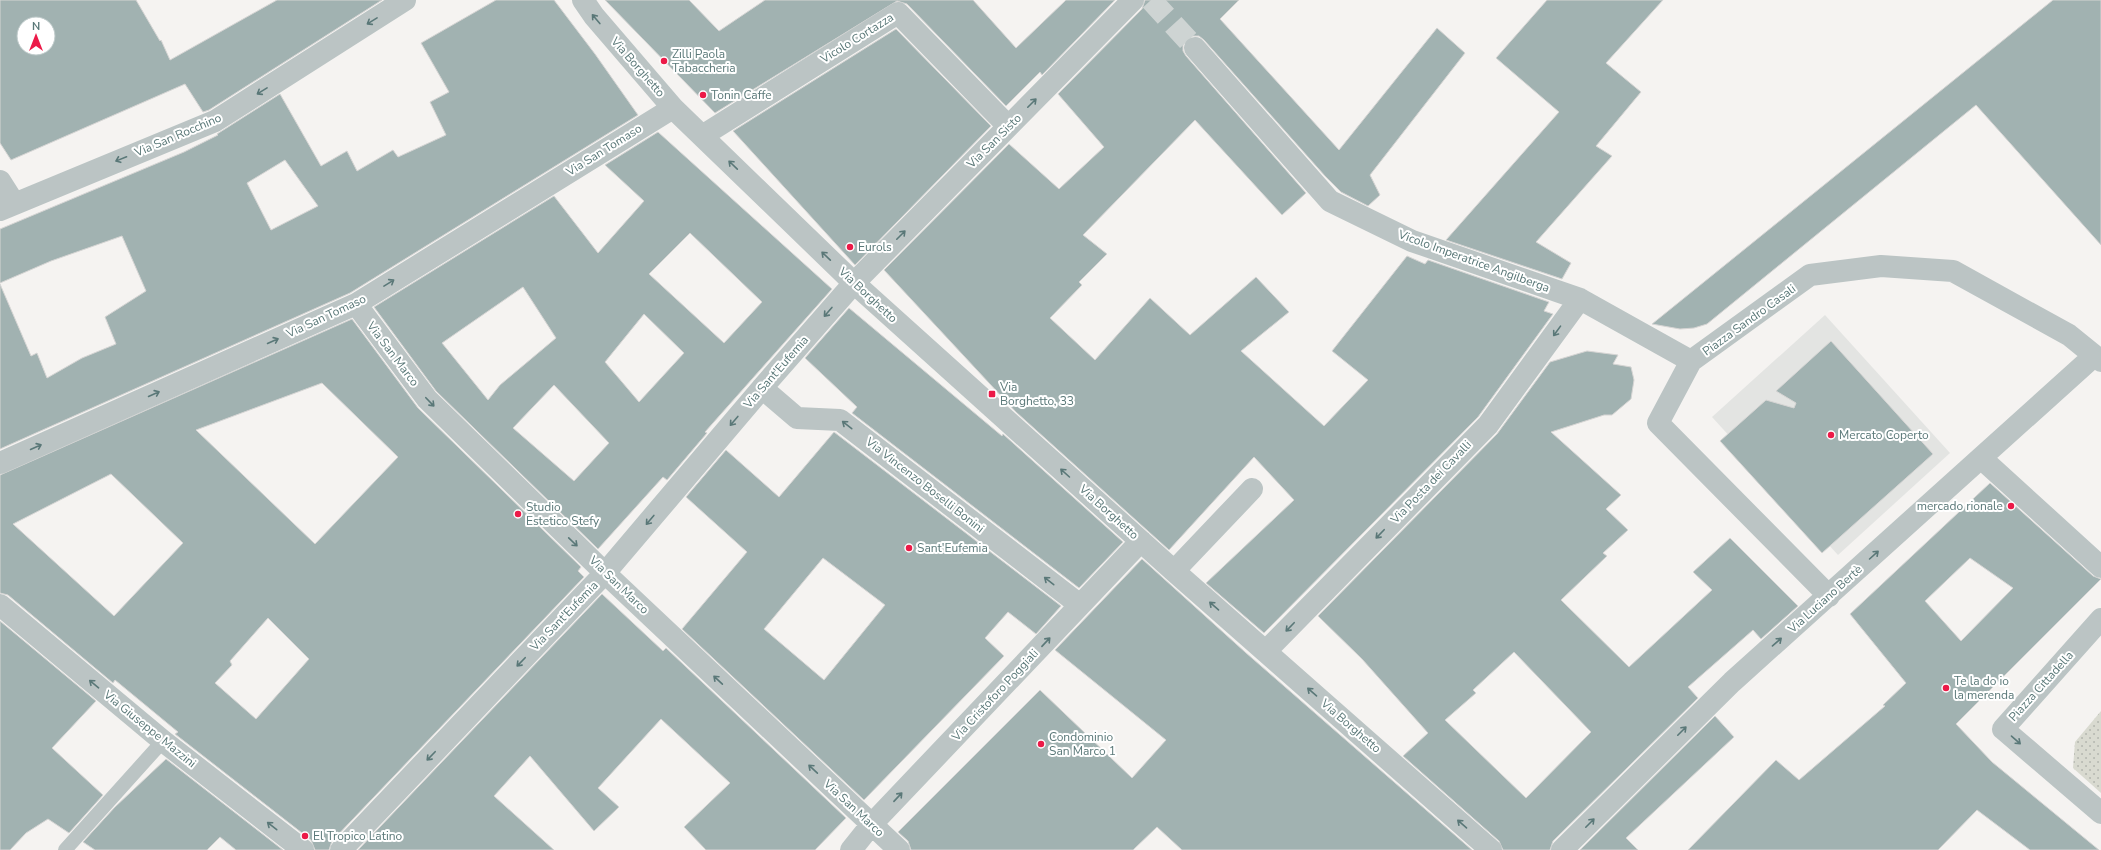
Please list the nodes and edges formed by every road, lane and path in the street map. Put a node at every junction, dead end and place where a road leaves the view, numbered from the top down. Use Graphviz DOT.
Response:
graph roads {
  1 [pos="405,0"];
  2 [pos="583,0"];
  3 [pos="1133,0"];
  4 [pos="1195,48"];
  5 [pos="673,108"];
  6 [pos="1008,126"];
  7 [pos="702,136"];
  8 [pos="0,181"];
  9 [pos="7,206"];
  10 [pos="854,283"];
  11 [pos="1580,299"];
  12 [pos="356,304"];
  13 [pos="2097,358"];
  14 [pos="1691,361"];
  15 [pos="762,388"];
  16 [pos="1981,458"];
  17 [pos="0,463"];
  18 [pos="1252,489"];
  19 [pos="1141,541"];
  20 [pos="2101,567"];
  21 [pos="1174,571"];
  22 [pos="605,573"];
  23 [pos="1829,596"];
  24 [pos="0,605"];
  25 [pos="1080,605"];
  26 [pos="2101,619"];
  27 [pos="1266,651"];
  28 [pos="163,741"];
  29 [pos="2101,813"];
  30 [pos="872,825"];
  31 [pos="65,850"];
  32 [pos="303,850"];
  33 [pos="342,850"];
  34 [pos="850,850"];
  35 [pos="899,850"];
  36 [pos="1491,850"];
  37 [pos="1562,850"];
  1 -- 9 [label="street, Via San Rocchino, one-way"];
  5 -- 2 [label="street, Via Borghetto, one-way"];
  6 -- 3 [label="street, Via San Sisto, one-way"];
  4 -- 11 [label="street, Vicolo Imperatrice Angilberga"];
  5 -- 7 [label="street, Via Borghetto"];
  12 -- 5 [label="street, Via San Tomaso, one-way"];
  6 -- 7 [label="street, Vicolo Cortazza"];
  10 -- 6 [label="street, Via San Sisto, one-way"];
  10 -- 7 [label="street, Via Borghetto, one-way"];
  8 -- 9 [label="street"];
  10 -- 15 [label="street, Via Sant'Eufemia, one-way"];
  19 -- 10 [label="street, Via Borghetto, one-way"];
  11 -- 14 [label="street, Vicolo Imperatrice Angilberga"];
  11 -- 27 [label="street, Via Posta dei Cavalli, one-way"];
  17 -- 12 [label="street, Via San Tomaso, one-way"];
  12 -- 22 [label="street, Via San Marco, one-way"];
  13 -- 14 [label="street, Piazza Sandro Casali"];
  13 -- 16 [label="street, Via Luciano Bertè"];
  14 -- 23 [label="street, Piazza Sandro Casali"];
  15 -- 22 [label="street, Via Sant'Eufemia, one-way"];
  25 -- 15 [label="street, Via Vincenzo Boselli Bonini, one-way"];
  16 -- 20 [label="street"];
  23 -- 16 [label="street, Via Luciano Bertè, one-way"];
  18 -- 21 [label="street"];
  19 -- 21 [label="street, Via Borghetto"];
  19 -- 25 [label="street, Via Cristoforo Poggiali"];
  27 -- 21 [label="street, Via Borghetto, one-way"];
  30 -- 22 [label="street, Via San Marco, one-way"];
  22 -- 33 [label="street, Via Sant'Eufemia, one-way"];
  37 -- 23 [label="street, Via Luciano Bertè, one-way"];
  28 -- 24 [label="street, Via Giuseppe Mazzini, one-way"];
  30 -- 25 [label="street, Via Cristoforo Poggiali, one-way"];
  26 -- 29 [label="street, Piazza Cittadella, one-way"];
  36 -- 27 [label="street, Via Borghetto, one-way"];
  28 -- 31 [label="lane"];
  32 -- 28 [label="street, Via Giuseppe Mazzini, one-way"];
  30 -- 34 [label="street, Via Cristoforo Poggiali"];
  30 -- 35 [label="street, Via San Marco"];
}
